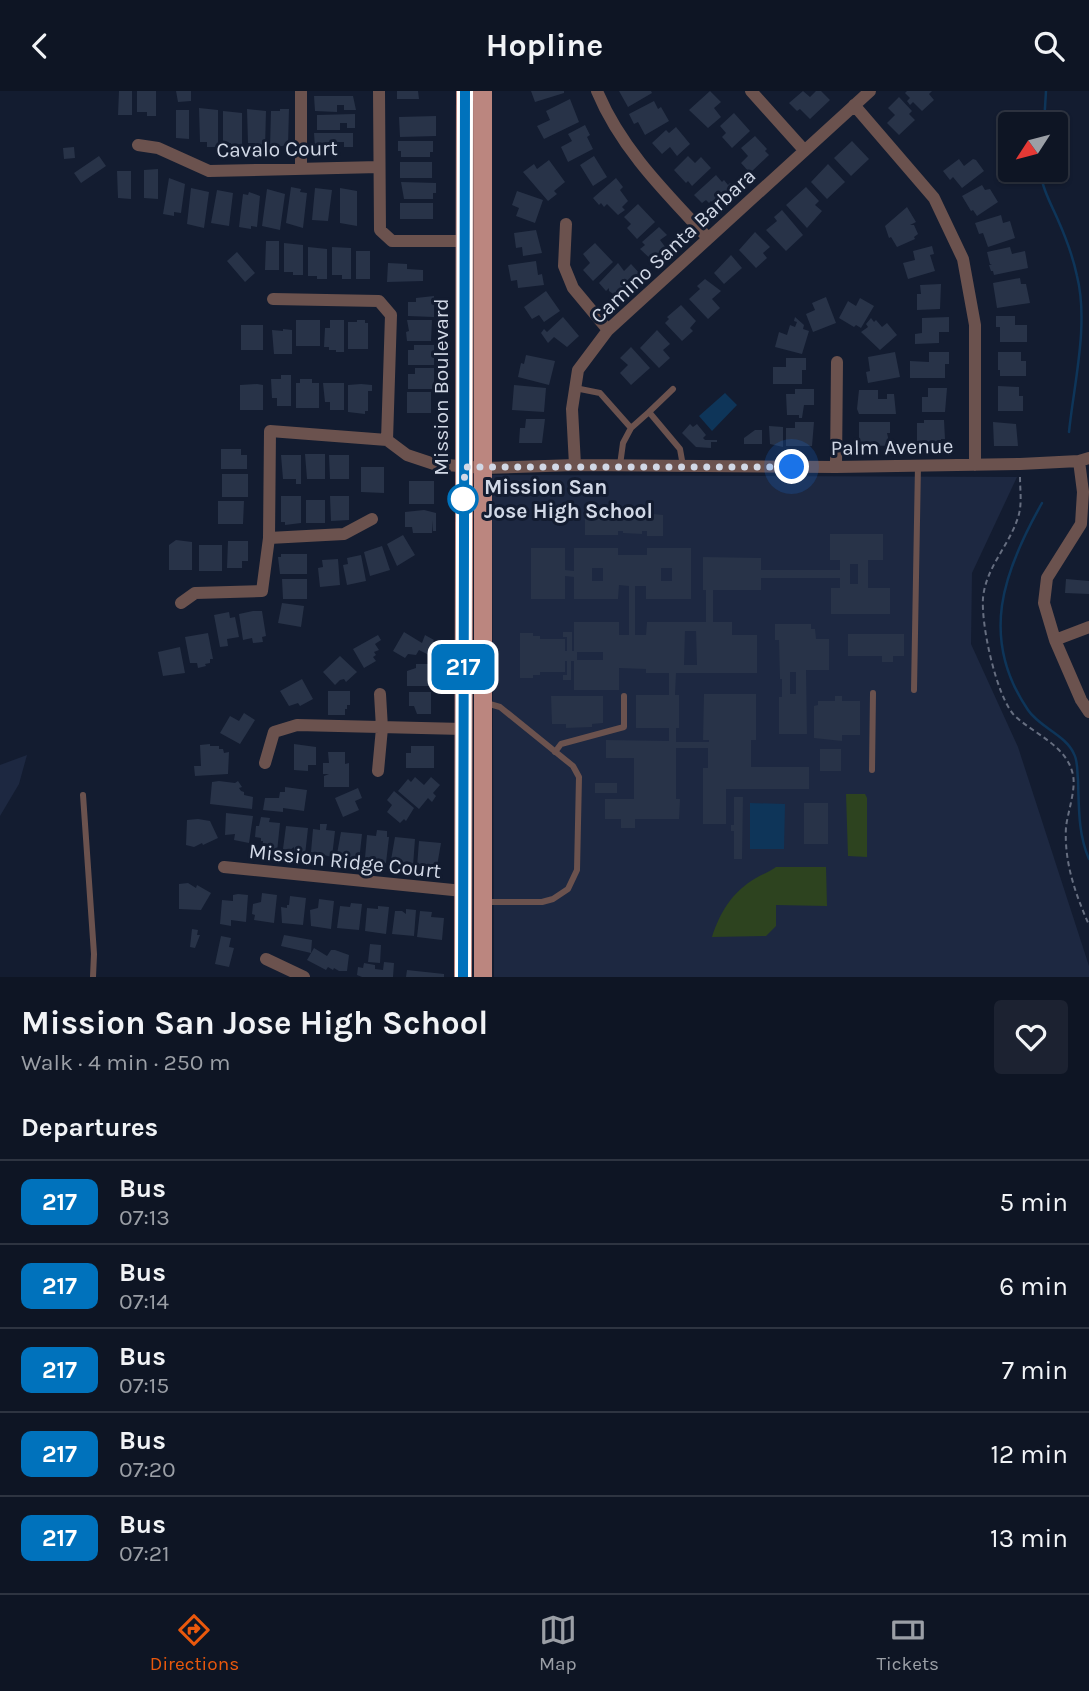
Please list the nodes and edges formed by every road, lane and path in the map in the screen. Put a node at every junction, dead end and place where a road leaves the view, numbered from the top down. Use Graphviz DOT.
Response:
graph roads {
  1 [pos="301,91"];
  2 [pos="379,91"];
  3 [pos="465,91"];
  4 [pos="483,91"];
  5 [pos="597,91"];
  6 [pos="751,91"];
  7 [pos="870,91"];
  8 [pos="854,105"];
  9 [pos="138,145"];
  10 [pos="804,150"];
  11 [pos="379,167"];
  12 [pos="301,168"];
  13 [pos="566,224"];
  14 [pos="708,238"];
  15 [pos="464,241"];
  16 [pos="273,299"];
  17 [pos="608,330"];
  18 [pos="837,362"];
  19 [pos="575,388"];
  20 [pos="673,389"];
  21 [pos="649,412"];
  22 [pos="631,428"];
  23 [pos="387,440"];
  24 [pos="1084,459"];
  25 [pos="1020,464"];
  26 [pos="575,465"];
  27 [pos="620,465"];
  28 [pos="918,465"];
  29 [pos="975,465"];
  30 [pos="683,466"];
  31 [pos="465,467"];
  32 [pos="836,467"];
  33 [pos="484,468"];
  34 [pos="372,519"];
  35 [pos="269,538"];
  36 [pos="181,603"];
  37 [pos="1089,627"];
  38 [pos="1055,640"];
  39 [pos="914,690"];
  40 [pos="873,693"];
  41 [pos="380,694"];
  42 [pos="624,696"];
  43 [pos="483,702"];
  44 [pos="1089,712"];
  45 [pos="382,728"];
  46 [pos="463,729"];
  47 [pos="555,752"];
  48 [pos="265,763"];
  49 [pos="378,771"];
  50 [pos="872,771"];
  51 [pos="83,795"];
  52 [pos="224,867"];
  53 [pos="463,891"];
  54 [pos="483,902"];
  55 [pos="1089,925"];
  56 [pos="266,960"];
  57 [pos="93,977"];
  58 [pos="304,977"];
  59 [pos="463,977"];
  60 [pos="483,977"];
  1 -- 12 [label="street"];
  2 -- 11 [label="street"];
  3 -- 15 [label="main road, Mission Boulevard"];
  4 -- 33 [label="main road, Mission Boulevard"];
  5 -- 14 [label="street"];
  6 -- 10 [label="street"];
  7 -- 8 [label="street, Camino Santa Barbara"];
  8 -- 10 [label="street, Camino Santa Barbara"];
  8 -- 29 [label="street"];
  9 -- 12 [label="street, Cavalo Court"];
  10 -- 14 [label="street, Camino Santa Barbara"];
  11 -- 12 [label="street, Cavalo Court"];
  11 -- 15 [label="street"];
  13 -- 17 [label="street"];
  14 -- 17 [label="street, Camino Santa Barbara"];
  15 -- 31 [label="main road, Mission Boulevard"];
  16 -- 23 [label="street"];
  17 -- 19 [label="street, Camino Santa Barbara"];
  18 -- 32 [label="street"];
  19 -- 22 [label="lane"];
  19 -- 26 [label="street, Camino Santa Barbara"];
  20 -- 21 [label="lane"];
  21 -- 22 [label="lane"];
  21 -- 30 [label="lane"];
  22 -- 27 [label="lane"];
  23 -- 31 [label="street, Palm Avenue"];
  23 -- 35 [label="street"];
  24 -- 25 [label="street, Palm Avenue"];
  24 -- 38 [label="street"];
  25 -- 29 [label="street, Palm Avenue"];
  25 -- 55 [label="path"];
  26 -- 27 [label="street, Palm Avenue"];
  26 -- 33 [label="street, Palm Avenue"];
  27 -- 30 [label="street, Palm Avenue"];
  28 -- 29 [label="street, Palm Avenue"];
  28 -- 32 [label="street, Palm Avenue"];
  28 -- 39 [label="lane"];
  30 -- 32 [label="street, Palm Avenue"];
  31 -- 33 [label="street, Palm Avenue"];
  31 -- 46 [label="main road, Mission Boulevard"];
  33 -- 43 [label="main road, Mission Boulevard"];
  34 -- 35 [label="street"];
  35 -- 36 [label="street"];
  37 -- 38 [label="street"];
  38 -- 44 [label="street"];
  40 -- 50 [label="lane"];
  41 -- 45 [label="street"];
  42 -- 47 [label="lane"];
  43 -- 47 [label="lane"];
  43 -- 54 [label="main road, Mission Boulevard"];
  45 -- 46 [label="street"];
  45 -- 48 [label="street"];
  45 -- 49 [label="street"];
  46 -- 53 [label="main road, Mission Boulevard"];
  47 -- 54 [label="lane"];
  51 -- 57 [label="lane"];
  52 -- 53 [label="street, Mission Ridge Court"];
  53 -- 59 [label="main road, Mission Boulevard"];
  54 -- 60 [label="main road, Mission Boulevard"];
  56 -- 58 [label="street"];
}
